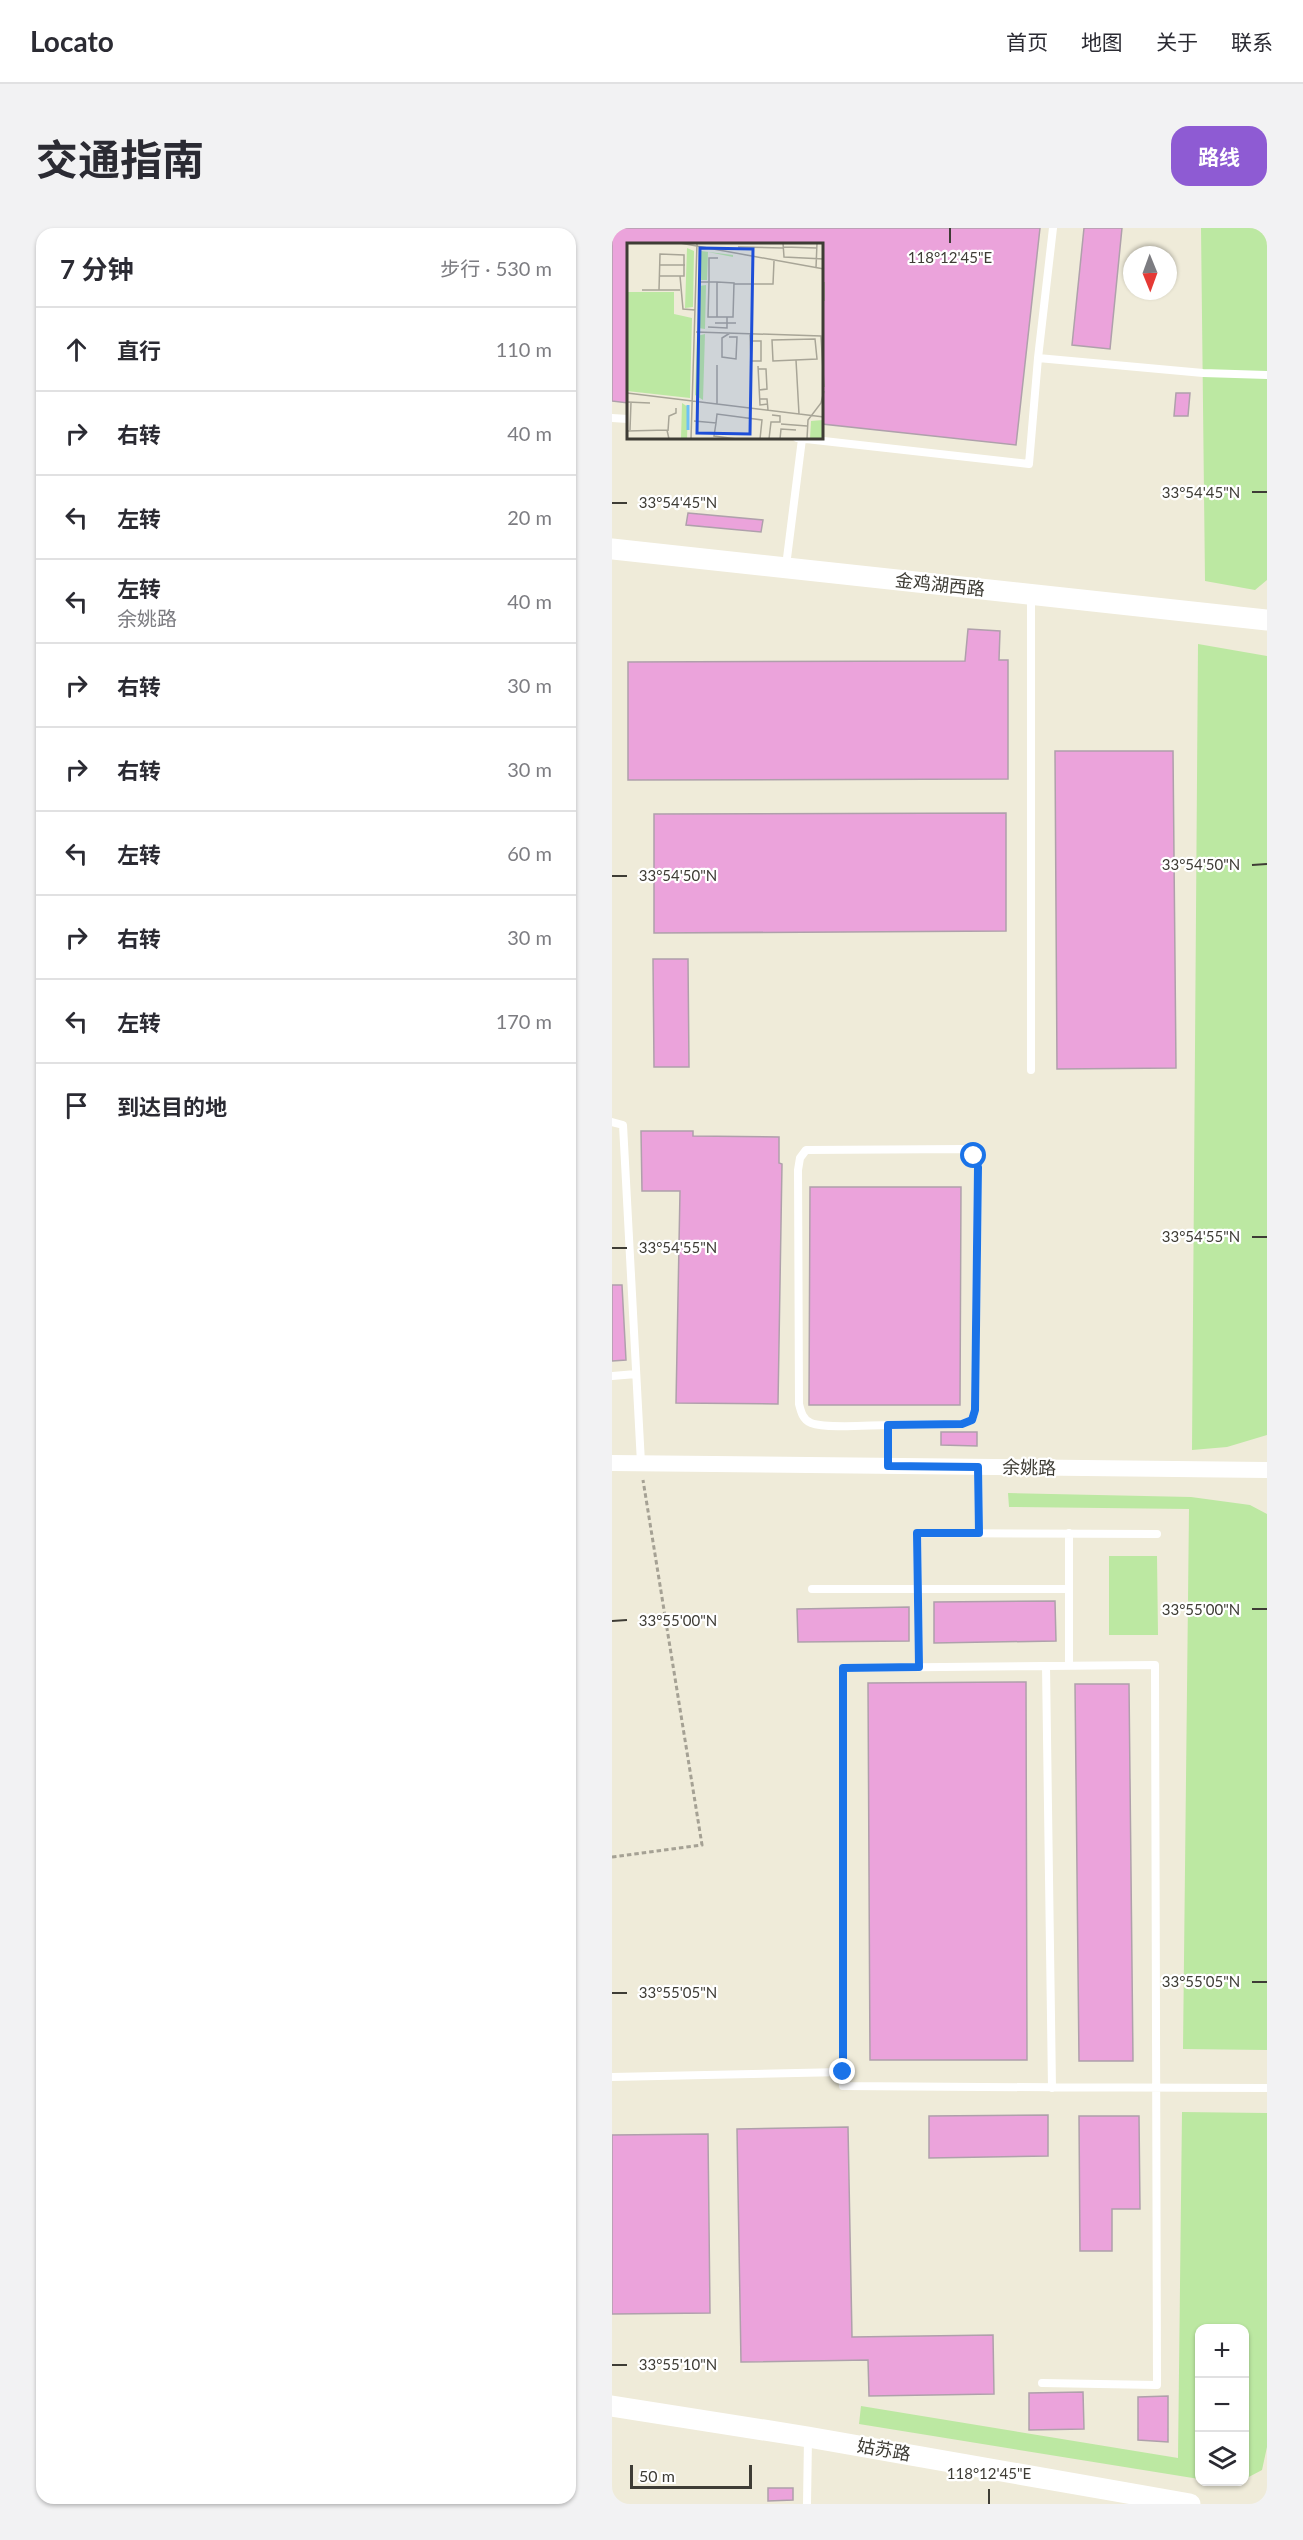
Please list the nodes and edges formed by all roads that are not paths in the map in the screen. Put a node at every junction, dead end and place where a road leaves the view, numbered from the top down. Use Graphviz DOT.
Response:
graph roads {
  1 [pos="1053,228"];
  2 [pos="1038,358"];
  3 [pos="1267,375"];
  4 [pos="612,417"];
  5 [pos="627,419"];
  6 [pos="802,440"];
  7 [pos="819,440"];
  8 [pos="612,549"];
  9 [pos="786,568"];
  10 [pos="1031,595"];
  11 [pos="1267,620"];
  12 [pos="1031,1070"];
  13 [pos="612,1122"];
  14 [pos="636,1374"];
  15 [pos="612,1376"];
  16 [pos="888,1425"];
  17 [pos="612,1463"];
  18 [pos="641,1463"];
  19 [pos="888,1466"];
  20 [pos="978,1467"];
  21 [pos="1267,1470"];
  22 [pos="979,1533"];
  23 [pos="1069,1533"];
  24 [pos="1157,1534"];
  25 [pos="1069,1588"];
  26 [pos="812,1589"];
  27 [pos="918,1589"];
  28 [pos="1069,1665"];
  29 [pos="1046,1666"];
  30 [pos="919,1667"];
  31 [pos="843,2072"];
  32 [pos="612,2077"];
  33 [pos="1053,2088"];
  34 [pos="1156,2088"];
  35 [pos="1267,2088"];
  36 [pos="1042,2384"];
  37 [pos="612,2406"];
  38 [pos="808,2437"];
  39 [pos="807,2504"];
  40 [pos="1190,2504"];
  1 -- 2 [label="lane"];
  2 -- 3 [label="lane"];
  2 -- 7 [label="lane"];
  4 -- 5 [label="lane"];
  6 -- 9 [label="lane"];
  8 -- 9 [label="street, 金鸡湖西路"];
  9 -- 10 [label="street, 金鸡湖西路"];
  10 -- 11 [label="street, 金鸡湖西路"];
  10 -- 12 [label="lane"];
  13 -- 14 [label="lane"];
  14 -- 15 [label="lane"];
  14 -- 18 [label="lane"];
  16 -- 16 [label="lane"];
  16 -- 19 [label="lane"];
  17 -- 18 [label="street, 余姚路"];
  18 -- 19 [label="street, 余姚路"];
  19 -- 20 [label="street, 余姚路"];
  20 -- 21 [label="street, 余姚路"];
  20 -- 22 [label="lane"];
  22 -- 23 [label="lane"];
  22 -- 27 [label="lane"];
  23 -- 24 [label="lane"];
  23 -- 25 [label="lane"];
  25 -- 27 [label="lane"];
  25 -- 28 [label="lane"];
  26 -- 27 [label="lane"];
  27 -- 30 [label="lane"];
  28 -- 29 [label="lane"];
  28 -- 34 [label="lane"];
  29 -- 30 [label="lane"];
  29 -- 33 [label="lane"];
  30 -- 31 [label="lane"];
  31 -- 32 [label="lane"];
  31 -- 33 [label="lane"];
  33 -- 34 [label="lane"];
  34 -- 35 [label="lane"];
  34 -- 36 [label="lane"];
  37 -- 38 [label="street, 姑苏路"];
  38 -- 39 [label="lane"];
  38 -- 40 [label="street, 姑苏路"];
}
